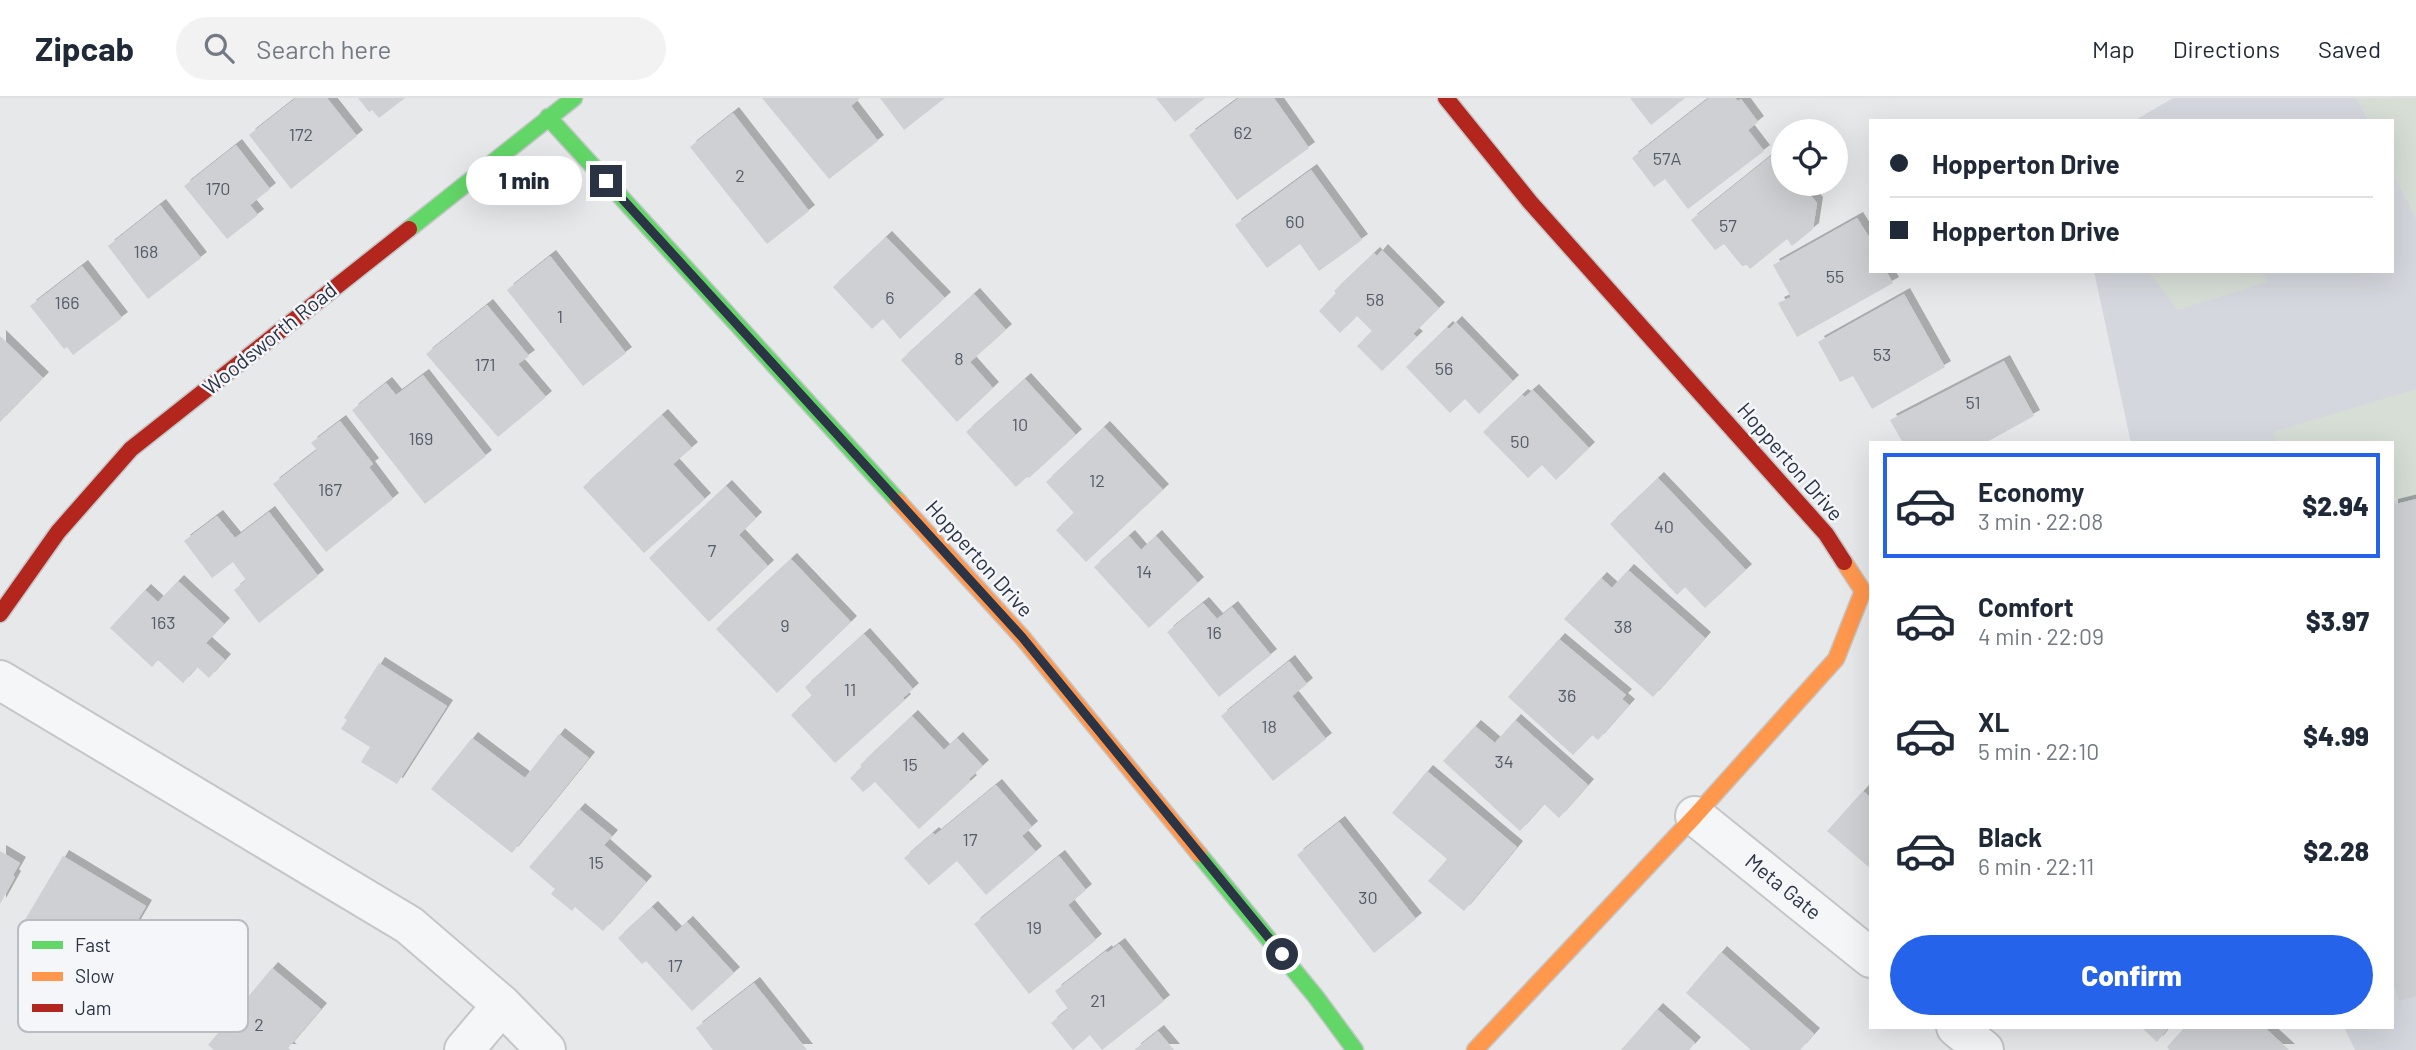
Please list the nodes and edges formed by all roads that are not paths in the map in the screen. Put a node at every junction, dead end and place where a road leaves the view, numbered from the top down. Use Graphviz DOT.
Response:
graph roads {
  1 [pos="574,98"];
  2 [pos="1446,98"];
  3 [pos="548,117"];
  4 [pos="0,614"];
  5 [pos="0,680"];
  6 [pos="1695,816"];
  7 [pos="1869,956"];
  8 [pos="502,1005"];
  9 [pos="1958,1029"];
  10 [pos="464,1050"];
  11 [pos="546,1050"];
  12 [pos="1355,1050"];
  13 [pos="1475,1050"];
  14 [pos="1984,1050"];
  1 -- 3 [label="street, Woodsworth Road"];
  2 -- 6 [label="street, Hopperton Drive"];
  3 -- 4 [label="street, Woodsworth Road"];
  3 -- 12 [label="street, Hopperton Drive"];
  5 -- 8 [label="street"];
  6 -- 7 [label="street, Meta Gate"];
  6 -- 13 [label="street, Hopperton Drive"];
  8 -- 10 [label="street"];
  8 -- 11 [label="street"];
  9 -- 14 [label="street"];
}
